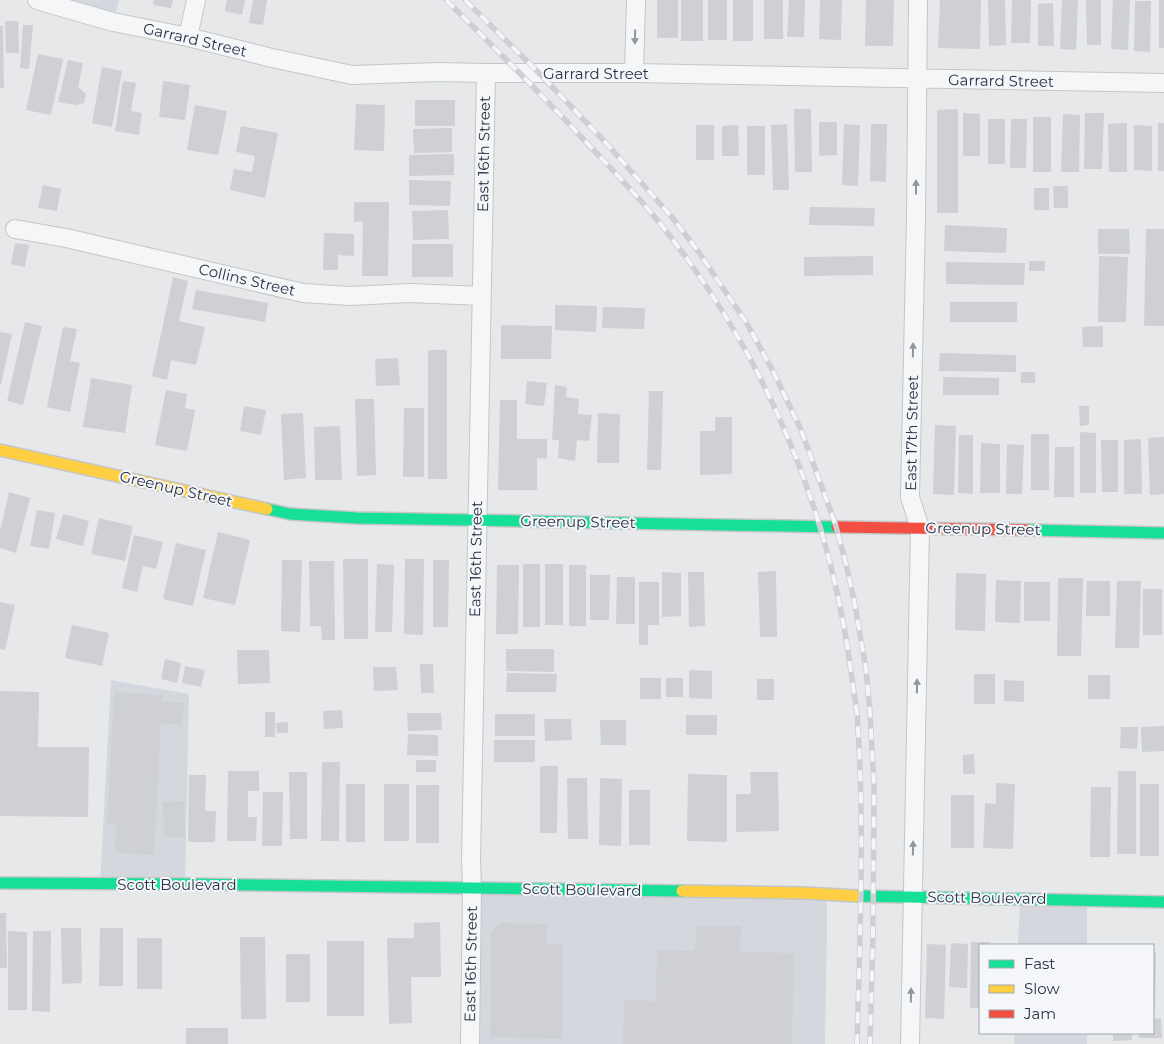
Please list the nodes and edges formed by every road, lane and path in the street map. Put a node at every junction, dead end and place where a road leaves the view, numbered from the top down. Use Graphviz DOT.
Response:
graph roads {
  1 [pos="37,0"];
  2 [pos="196,0"];
  3 [pos="636,0"];
  4 [pos="918,0"];
  5 [pos="188,37"];
  6 [pos="486,73"];
  7 [pos="634,74"];
  8 [pos="916,79"];
  9 [pos="1164,84"];
  10 [pos="15,229"];
  11 [pos="482,296"];
  12 [pos="0,450"];
  13 [pos="476,520"];
  14 [pos="920,528"];
  15 [pos="1164,533"];
  16 [pos="0,883"];
  17 [pos="472,888"];
  18 [pos="912,897"];
  19 [pos="1164,902"];
  20 [pos="470,1044"];
  21 [pos="910,1044"];
  1 -- 5 [label="street, Garrard Street"];
  2 -- 5 [label="street"];
  3 -- 7 [label="street, one-way"];
  4 -- 8 [label="street, East 17th Street"];
  5 -- 6 [label="street, Garrard Street"];
  6 -- 7 [label="street, Garrard Street"];
  6 -- 11 [label="street, East 16th Street"];
  7 -- 8 [label="street, Garrard Street"];
  8 -- 9 [label="street, Garrard Street"];
  14 -- 8 [label="street, East 17th Street, one-way"];
  10 -- 11 [label="street, Collins Street"];
  11 -- 13 [label="street, East 16th Street"];
  12 -- 13 [label="main road, Greenup Street"];
  13 -- 14 [label="main road, Greenup Street"];
  13 -- 17 [label="street, East 16th Street"];
  14 -- 15 [label="main road, Greenup Street"];
  18 -- 14 [label="street, East 17th Street, one-way"];
  16 -- 17 [label="main road, Scott Boulevard"];
  17 -- 18 [label="main road, Scott Boulevard"];
  17 -- 20 [label="street, East 16th Street"];
  18 -- 19 [label="main road, Scott Boulevard"];
  21 -- 18 [label="street, East 17th Street, one-way"];
}
